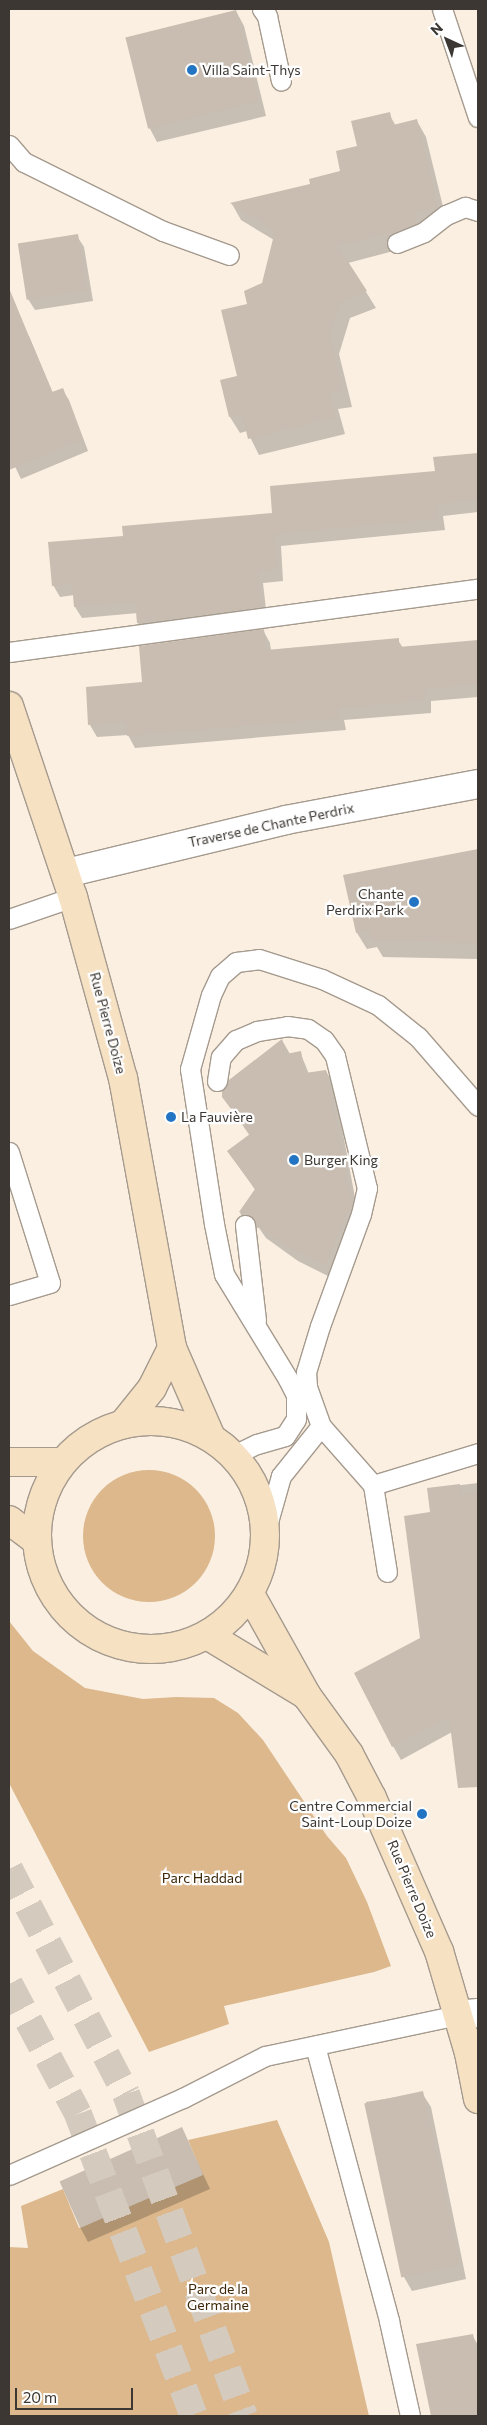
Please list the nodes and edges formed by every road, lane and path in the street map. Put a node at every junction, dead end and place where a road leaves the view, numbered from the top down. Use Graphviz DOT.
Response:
graph roads {
  1 [pos="262,9"];
  2 [pos="442,9"];
  3 [pos="281,82"];
  4 [pos="478,117"];
  5 [pos="9,145"];
  6 [pos="478,211"];
  7 [pos="397,243"];
  8 [pos="229,255"];
  9 [pos="478,589"];
  10 [pos="9,652"];
  11 [pos="9,706"];
  12 [pos="478,784"];
  13 [pos="69,885"];
  14 [pos="9,919"];
  15 [pos="217,1081"];
  16 [pos="478,1106"];
  17 [pos="9,1152"];
  18 [pos="245,1224"];
  19 [pos="9,1295"];
  20 [pos="257,1326"];
  21 [pos="172,1348"];
  22 [pos="124,1423"];
  23 [pos="321,1426"];
  24 [pos="210,1435"];
  25 [pos="478,1453"];
  26 [pos="234,1455"];
  27 [pos="9,1462"];
  28 [pos="60,1462"];
  29 [pos="374,1485"];
  30 [pos="9,1520"];
  31 [pos="266,1529"];
  32 [pos="37,1541"];
  33 [pos="387,1572"];
  34 [pos="250,1594"];
  35 [pos="207,1635"];
  36 [pos="307,1696"];
  37 [pos="468,2014"];
  38 [pos="315,2046"];
  39 [pos="478,2099"];
  40 [pos="9,2175"];
  41 [pos="410,2416"];
  1 -- 3 [label="lane"];
  2 -- 4 [label="lane"];
  5 -- 8 [label="lane"];
  6 -- 7 [label="lane"];
  9 -- 10 [label="lane"];
  11 -- 13 [label="main road, Rue Pierre Doize"];
  12 -- 13 [label="street, Traverse de Chante Perdrix"];
  13 -- 14 [label="lane"];
  13 -- 21 [label="main road, Rue Pierre Doize"];
  15 -- 23 [label="lane"];
  16 -- 20 [label="lane"];
  17 -- 19 [label="lane"];
  18 -- 20 [label="lane"];
  20 -- 26 [label="lane"];
  21 -- 22 [label="main road"];
  21 -- 24 [label="main road, Rue Pierre Doize"];
  22 -- 24 [label="main road"];
  22 -- 28 [label="main road"];
  23 -- 29 [label="lane"];
  23 -- 31 [label="lane"];
  24 -- 26 [label="main road"];
  25 -- 29 [label="lane"];
  26 -- 31 [label="main road"];
  27 -- 28 [label="main road"];
  28 -- 32 [label="main road"];
  29 -- 33 [label="lane"];
  30 -- 32 [label="main road"];
  31 -- 34 [label="main road"];
  32 -- 35 [label="main road"];
  34 -- 35 [label="main road"];
  34 -- 36 [label="main road, Rue Pierre Doize"];
  35 -- 36 [label="main road, Rue Pierre Doize"];
  36 -- 37 [label="main road, Rue Pierre Doize"];
  37 -- 38 [label="lane"];
  37 -- 39 [label="main road, Rue Pierre Doize"];
  38 -- 40 [label="lane"];
  38 -- 41 [label="lane"];
}
